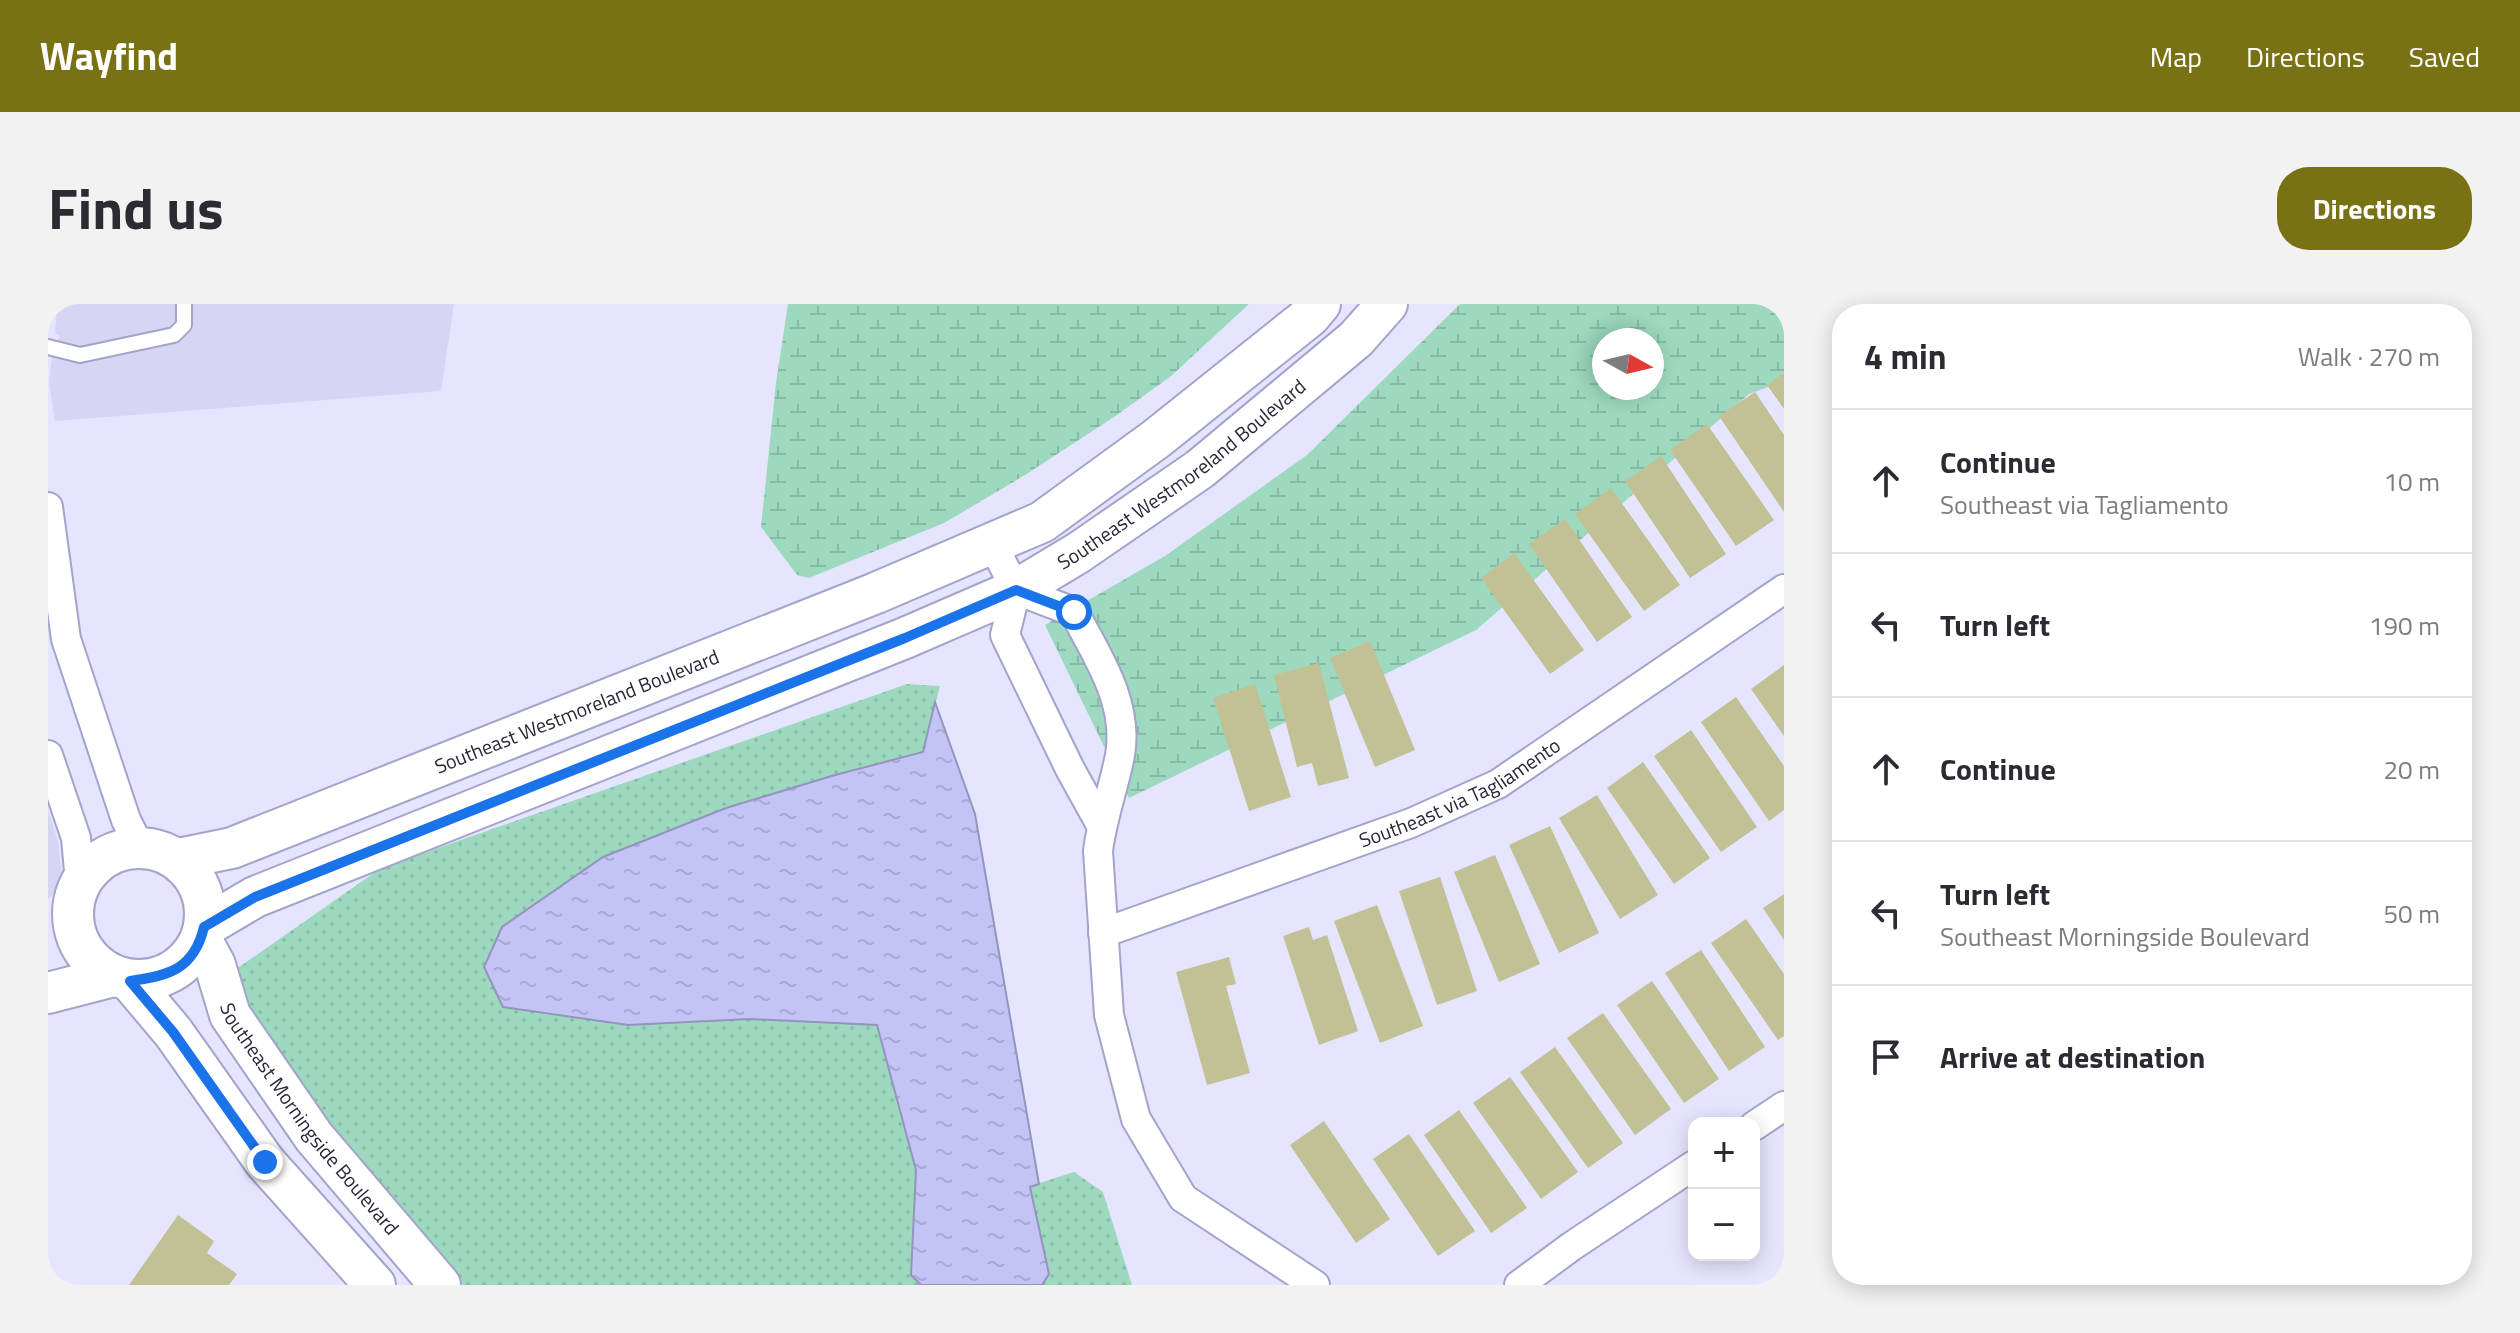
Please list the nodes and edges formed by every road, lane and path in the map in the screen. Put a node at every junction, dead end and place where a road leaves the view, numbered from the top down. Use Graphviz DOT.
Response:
graph roads {
  1 [pos="184,304"];
  2 [pos="1320,304"];
  3 [pos="1387,304"];
  4 [pos="48,347"];
  5 [pos="48,507"];
  6 [pos="992,543"];
  7 [pos="1784,589"];
  8 [pos="1016,590"];
  9 [pos="56,628"];
  10 [pos="48,755"];
  11 [pos="1101,825"];
  12 [pos="139,846"];
  13 [pos="178,859"];
  14 [pos="67,901"];
  15 [pos="202,933"];
  16 [pos="1103,933"];
  17 [pos="122,978"];
  18 [pos="48,993"];
  19 [pos="1784,1106"];
  20 [pos="1760,1122"];
  21 [pos="1688,1169"];
  22 [pos="375,1285"];
  23 [pos="440,1285"];
  24 [pos="1315,1285"];
  25 [pos="1519,1285"];
  1 -- 4 [label="lane"];
  2 -- 6 [label="street, Southeast Westmoreland Boulevard"];
  3 -- 8 [label="street, Southeast Westmoreland Boulevard"];
  5 -- 9 [label="street"];
  6 -- 8 [label="street"];
  6 -- 13 [label="street, Southeast Westmoreland Boulevard"];
  7 -- 16 [label="street, Southeast via Tagliamento"];
  8 -- 11 [label="street"];
  8 -- 11 [label="street"];
  8 -- 15 [label="street, Southeast Westmoreland Boulevard"];
  9 -- 12 [label="street"];
  10 -- 14 [label="street"];
  11 -- 16 [label="street"];
  12 -- 13 [label="street"];
  12 -- 14 [label="street"];
  13 -- 15 [label="street"];
  14 -- 17 [label="street"];
  15 -- 17 [label="street"];
  15 -- 23 [label="street, Southeast Morningside Boulevard"];
  16 -- 24 [label="street"];
  17 -- 18 [label="street"];
  17 -- 22 [label="street"];
  19 -- 20 [label="street"];
  21 -- 25 [label="street"];
}
